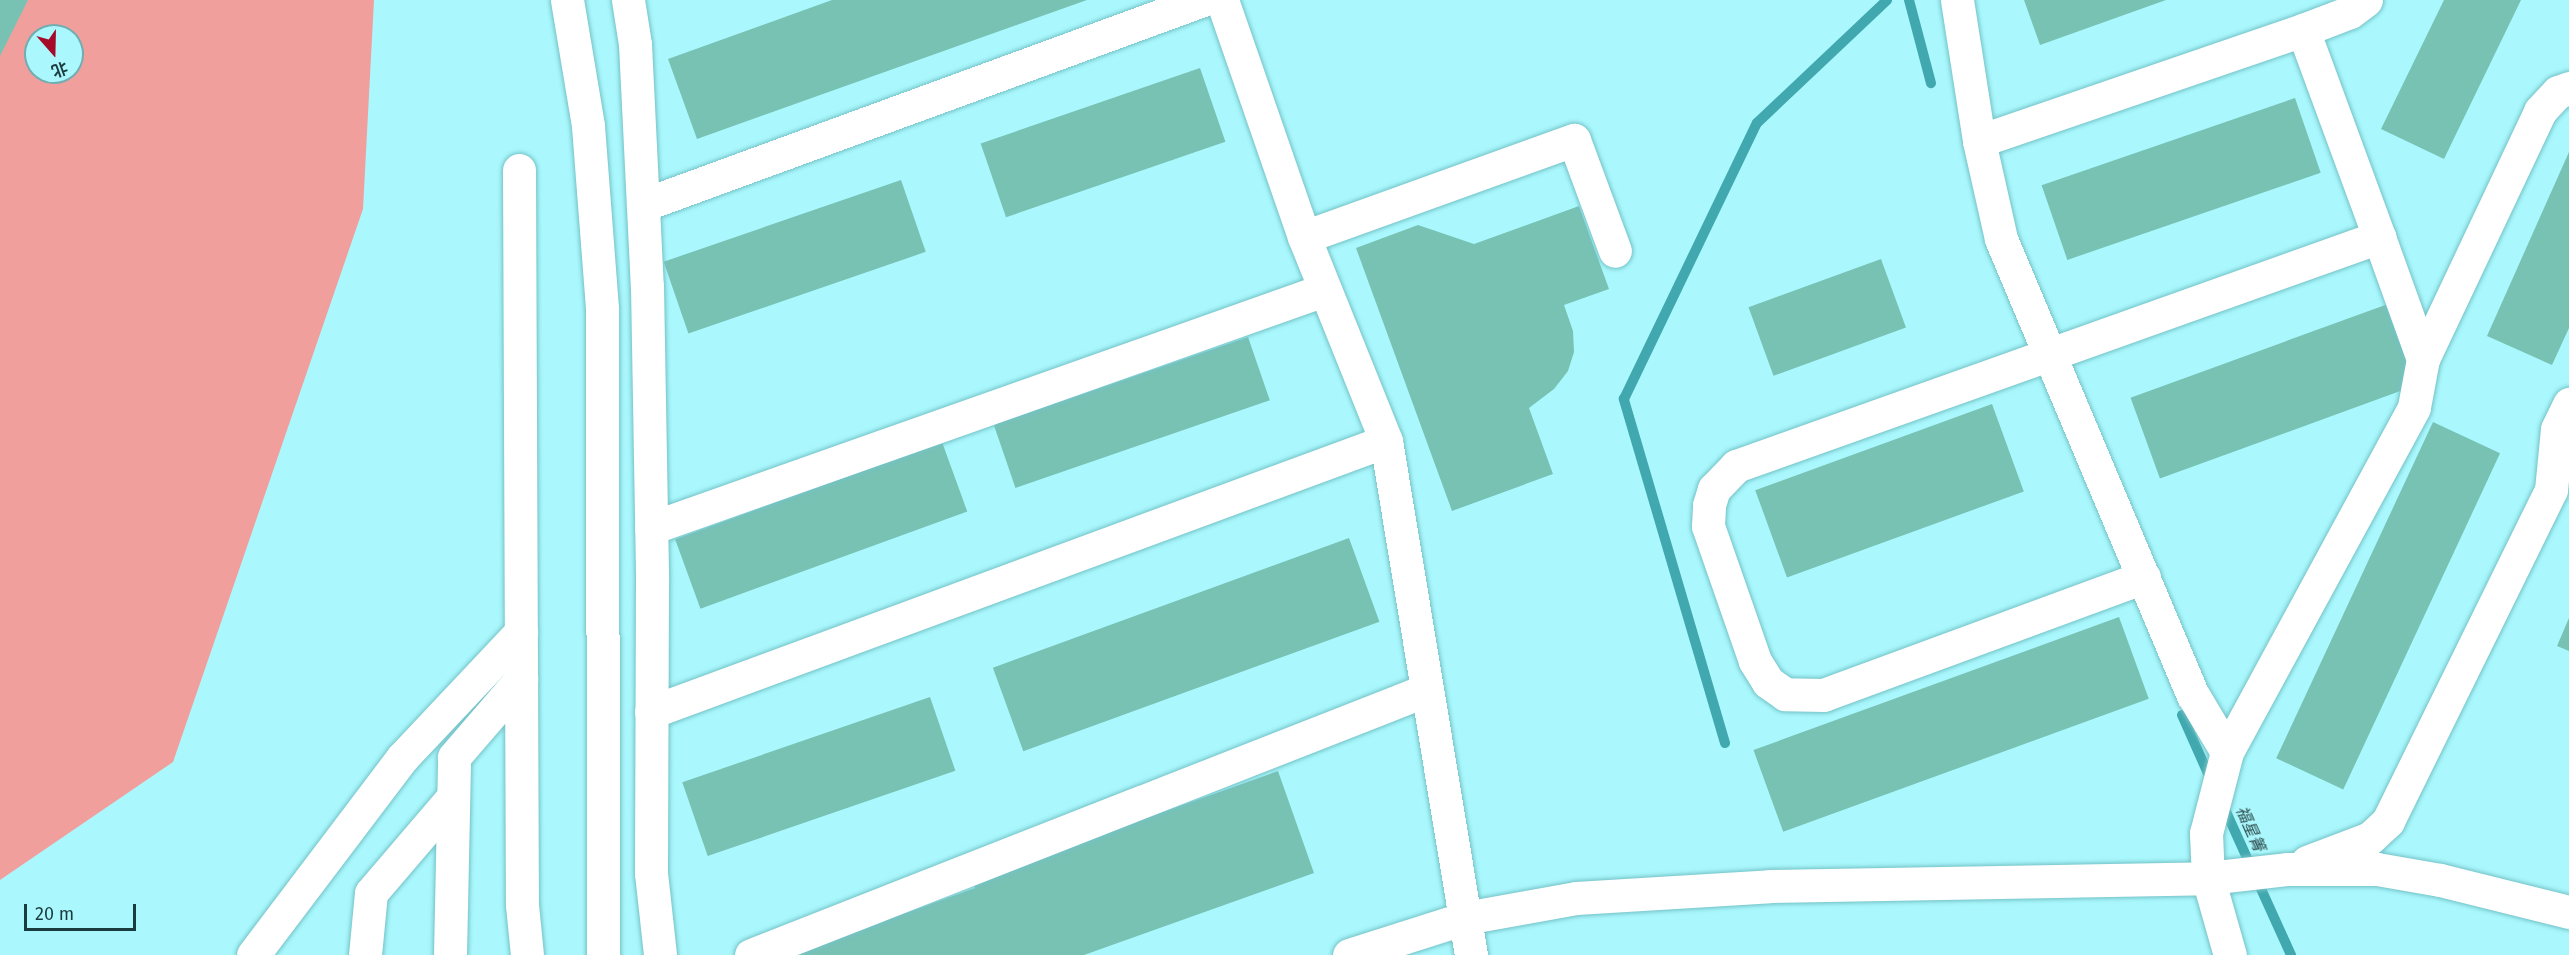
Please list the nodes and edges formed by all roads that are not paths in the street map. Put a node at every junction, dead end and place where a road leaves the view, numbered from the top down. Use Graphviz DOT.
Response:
graph roads {
  1 [pos="567,0"];
  2 [pos="628,0"];
  3 [pos="1203,0"];
  4 [pos="1222,0"];
  5 [pos="1957,0"];
  6 [pos="2366,0"];
  7 [pos="2303,30"];
  8 [pos="2569,88"];
  9 [pos="1979,141"];
  10 [pos="519,170"];
  11 [pos="643,205"];
  12 [pos="1304,237"];
  13 [pos="2379,237"];
  14 [pos="1615,251"];
  15 [pos="1324,290"];
  16 [pos="2049,355"];
  17 [pos="2423,359"];
  18 [pos="2569,404"];
  19 [pos="1386,441"];
  20 [pos="651,528"];
  21 [pos="2144,577"];
  22 [pos="521,632"];
  23 [pos="521,679"];
  24 [pos="1424,691"];
  25 [pos="651,712"];
  26 [pos="2227,752"];
  27 [pos="453,797"];
  28 [pos="2288,869"];
  29 [pos="2218,877"];
  30 [pos="2569,912"];
  31 [pos="1466,918"];
  32 [pos="253,955"];
  33 [pos="365,955"];
  34 [pos="450,955"];
  35 [pos="527,955"];
  36 [pos="603,955"];
  37 [pos="660,955"];
  38 [pos="751,955"];
  39 [pos="1349,955"];
  40 [pos="1471,955"];
  41 [pos="2230,955"];
  1 -- 36 [label="street"];
  2 -- 11 [label="street"];
  3 -- 11 [label="street"];
  4 -- 12 [label="street"];
  5 -- 9 [label="street"];
  6 -- 7 [label="street"];
  7 -- 9 [label="street"];
  7 -- 13 [label="street"];
  8 -- 17 [label="street"];
  9 -- 16 [label="street"];
  10 -- 22 [label="street"];
  11 -- 20 [label="street"];
  12 -- 14 [label="street"];
  12 -- 15 [label="street"];
  13 -- 16 [label="street"];
  13 -- 17 [label="street"];
  15 -- 19 [label="street"];
  15 -- 20 [label="street"];
  16 -- 21 [label="street"];
  16 -- 21 [label="street"];
  17 -- 26 [label="street"];
  18 -- 28 [label="street"];
  19 -- 24 [label="street"];
  19 -- 25 [label="street"];
  20 -- 25 [label="street"];
  21 -- 26 [label="street"];
  22 -- 23 [label="street"];
  22 -- 32 [label="street"];
  23 -- 27 [label="street"];
  23 -- 35 [label="street"];
  24 -- 31 [label="street"];
  24 -- 38 [label="street"];
  25 -- 37 [label="street"];
  26 -- 29 [label="street"];
  27 -- 33 [label="street"];
  27 -- 34 [label="street"];
  28 -- 29 [label="street"];
  28 -- 30 [label="street"];
  29 -- 31 [label="street"];
  29 -- 41 [label="street"];
  31 -- 39 [label="street"];
  31 -- 40 [label="street"];
}
